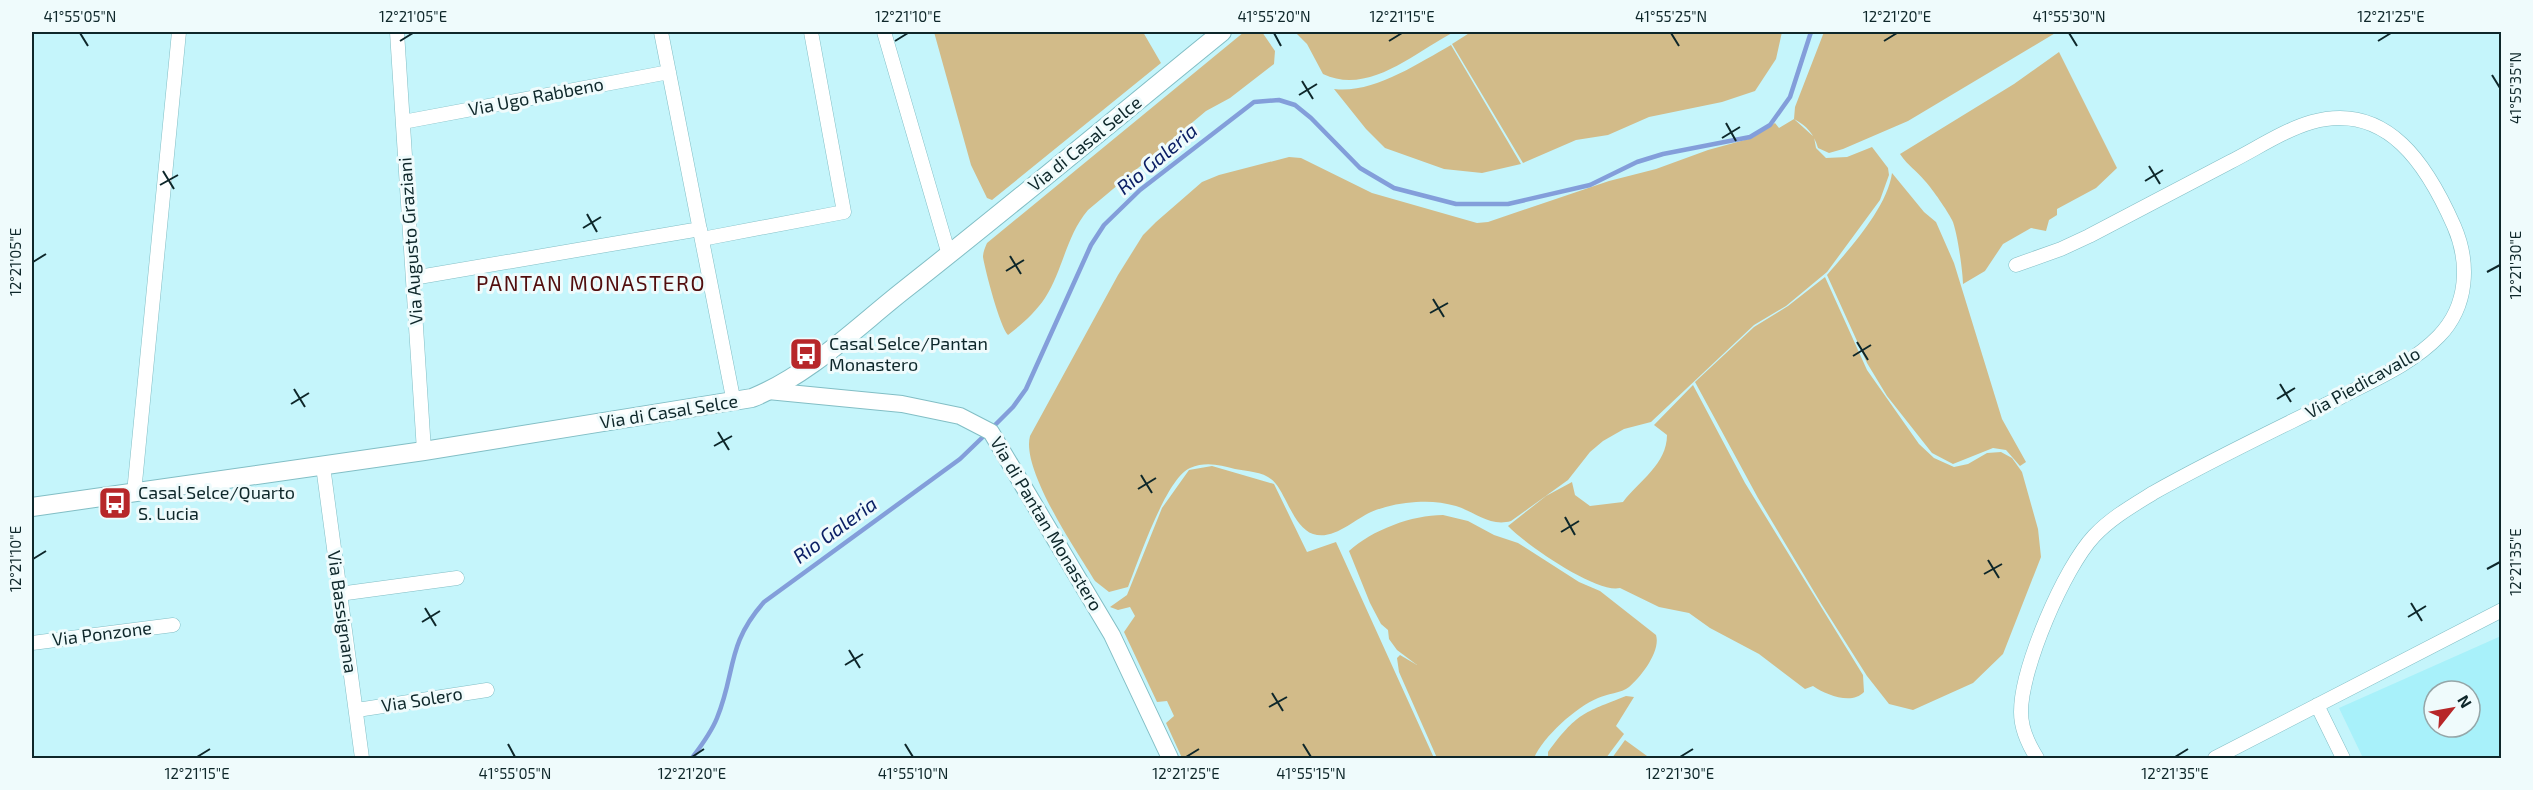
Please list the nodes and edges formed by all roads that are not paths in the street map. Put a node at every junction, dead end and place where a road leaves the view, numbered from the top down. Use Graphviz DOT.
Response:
graph roads {
  1 [pos="179,32"];
  2 [pos="397,32"];
  3 [pos="661,32"];
  4 [pos="811,32"];
  5 [pos="884,32"];
  6 [pos="1222,32"];
  7 [pos="669,72"];
  8 [pos="404,122"];
  9 [pos="701,234"];
  10 [pos="949,255"];
  11 [pos="2016,265"];
  12 [pos="413,278"];
  13 [pos="768,391"];
  14 [pos="734,403"];
  15 [pos="424,451"];
  16 [pos="322,466"];
  17 [pos="134,493"];
  18 [pos="32,507"];
  19 [pos="457,578"];
  20 [pos="339,594"];
  21 [pos="2502,610"];
  22 [pos="173,625"];
  23 [pos="32,643"];
  24 [pos="487,690"];
  25 [pos="2317,705"];
  26 [pos="357,710"];
  27 [pos="362,759"];
  28 [pos="1170,759"];
  29 [pos="2037,759"];
  30 [pos="2215,759"];
  31 [pos="2343,759"];
  1 -- 17 [label="street"];
  2 -- 8 [label="street, Via Augusto Graziani"];
  3 -- 7 [label="street"];
  4 -- 9 [label="street"];
  5 -- 10 [label="street"];
  6 -- 10 [label="main road, Via di Casal Selce"];
  7 -- 8 [label="street, Via Ugo Rabbeno"];
  7 -- 9 [label="street"];
  8 -- 12 [label="street, Via Augusto Graziani"];
  9 -- 12 [label="street"];
  9 -- 14 [label="street"];
  10 -- 13 [label="main road, Via di Casal Selce"];
  11 -- 29 [label="street, Via Piedicavallo"];
  12 -- 15 [label="street, Via Augusto Graziani"];
  13 -- 14 [label="main road, Via di Casal Selce"];
  13 -- 28 [label="street, Via di Pantan Monastero"];
  14 -- 15 [label="main road, Via di Casal Selce"];
  15 -- 16 [label="main road, Via di Casal Selce"];
  16 -- 17 [label="main road, Via di Casal Selce"];
  16 -- 20 [label="street, Via Bassignana"];
  17 -- 18 [label="main road, Via di Casal Selce"];
  19 -- 20 [label="street"];
  20 -- 26 [label="street, Via Bassignana"];
  21 -- 25 [label="street"];
  22 -- 23 [label="street, Via Ponzone"];
  24 -- 26 [label="street, Via Solero"];
  25 -- 30 [label="street"];
  25 -- 31 [label="street"];
  26 -- 27 [label="street, Via Bassignana"];
}
